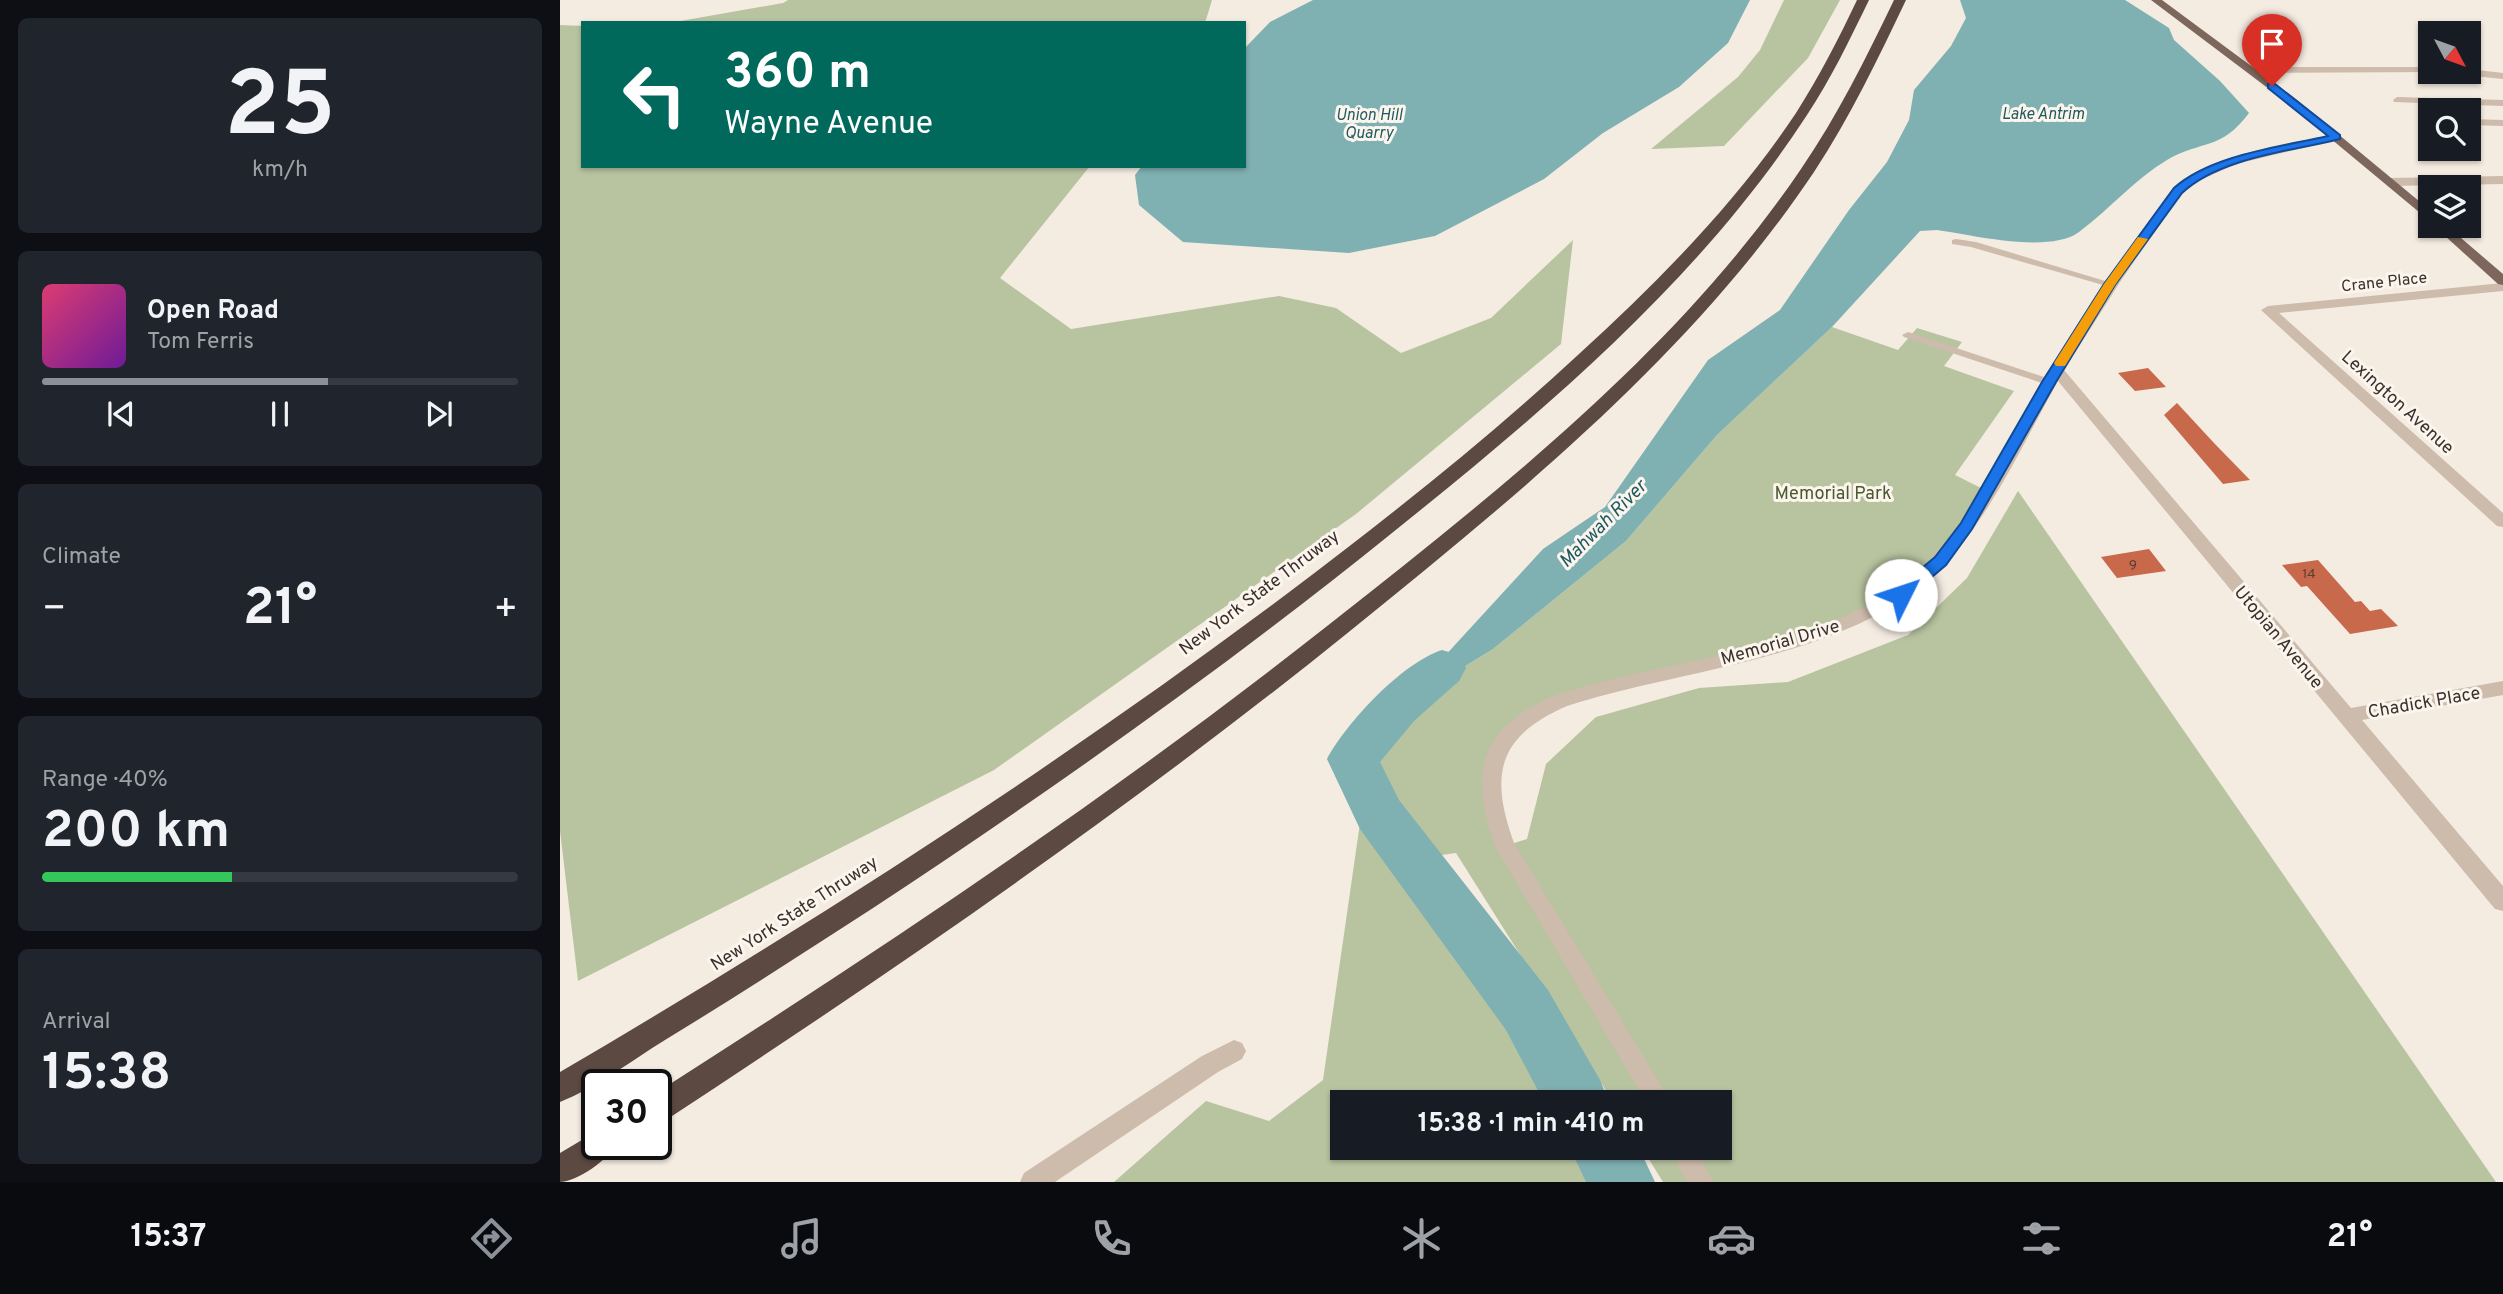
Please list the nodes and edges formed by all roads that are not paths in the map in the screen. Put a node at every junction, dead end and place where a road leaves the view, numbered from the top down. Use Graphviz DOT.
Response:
graph roads {
  1 [pos="1863,0"];
  2 [pos="1900,0"];
  3 [pos="2156,0"];
  4 [pos="2250,69"];
  5 [pos="2418,70"];
  6 [pos="2482,74"];
  7 [pos="2503,76"];
  8 [pos="2397,100"];
  9 [pos="2503,103"];
  10 [pos="2481,122"];
  11 [pos="2503,123"];
  12 [pos="2336,137"];
  13 [pos="2503,180"];
  14 [pos="2390,182"];
  15 [pos="2418,207"];
  16 [pos="2454,238"];
  17 [pos="1956,242"];
  18 [pos="2503,281"];
  19 [pos="2110,284"];
  20 [pos="2503,287"];
  21 [pos="2268,310"];
  22 [pos="1908,335"];
  23 [pos="2052,376"];
  24 [pos="2503,523"];
  25 [pos="2503,688"];
  26 [pos="2344,716"];
  27 [pos="2503,902"];
  28 [pos="1234,1051"];
  29 [pos="560,1088"];
  30 [pos="1652,1090"];
  31 [pos="672,1100"];
  32 [pos="581,1157"];
  33 [pos="1689,1160"];
  34 [pos="560,1170"];
  35 [pos="1033,1182"];
  36 [pos="1700,1182"];
  1 -- 29 [label="highway, New York State Thruway"];
  2 -- 31 [label="highway"];
  3 -- 4 [label="main road"];
  4 -- 5 [label="street"];
  4 -- 12 [label="main road"];
  6 -- 7 [label="street"];
  8 -- 9 [label="lane"];
  10 -- 11 [label="lane"];
  12 -- 14 [label="main road"];
  12 -- 19 [label="street, Memorial Drive"];
  13 -- 14 [label="street"];
  14 -- 15 [label="main road"];
  16 -- 18 [label="main road"];
  17 -- 19 [label="lane"];
  19 -- 23 [label="street, Memorial Drive"];
  20 -- 21 [label="street, Crane Place"];
  21 -- 24 [label="street, Lexington Avenue"];
  22 -- 23 [label="lane"];
  23 -- 26 [label="street, Utopian Avenue"];
  23 -- 30 [label="street, Memorial Drive"];
  25 -- 26 [label="street, Chadick Place"];
  26 -- 27 [label="street, Utopian Avenue"];
  28 -- 35 [label="street"];
  32 -- 34 [label="highway"];
  33 -- 36 [label="street"];
}
